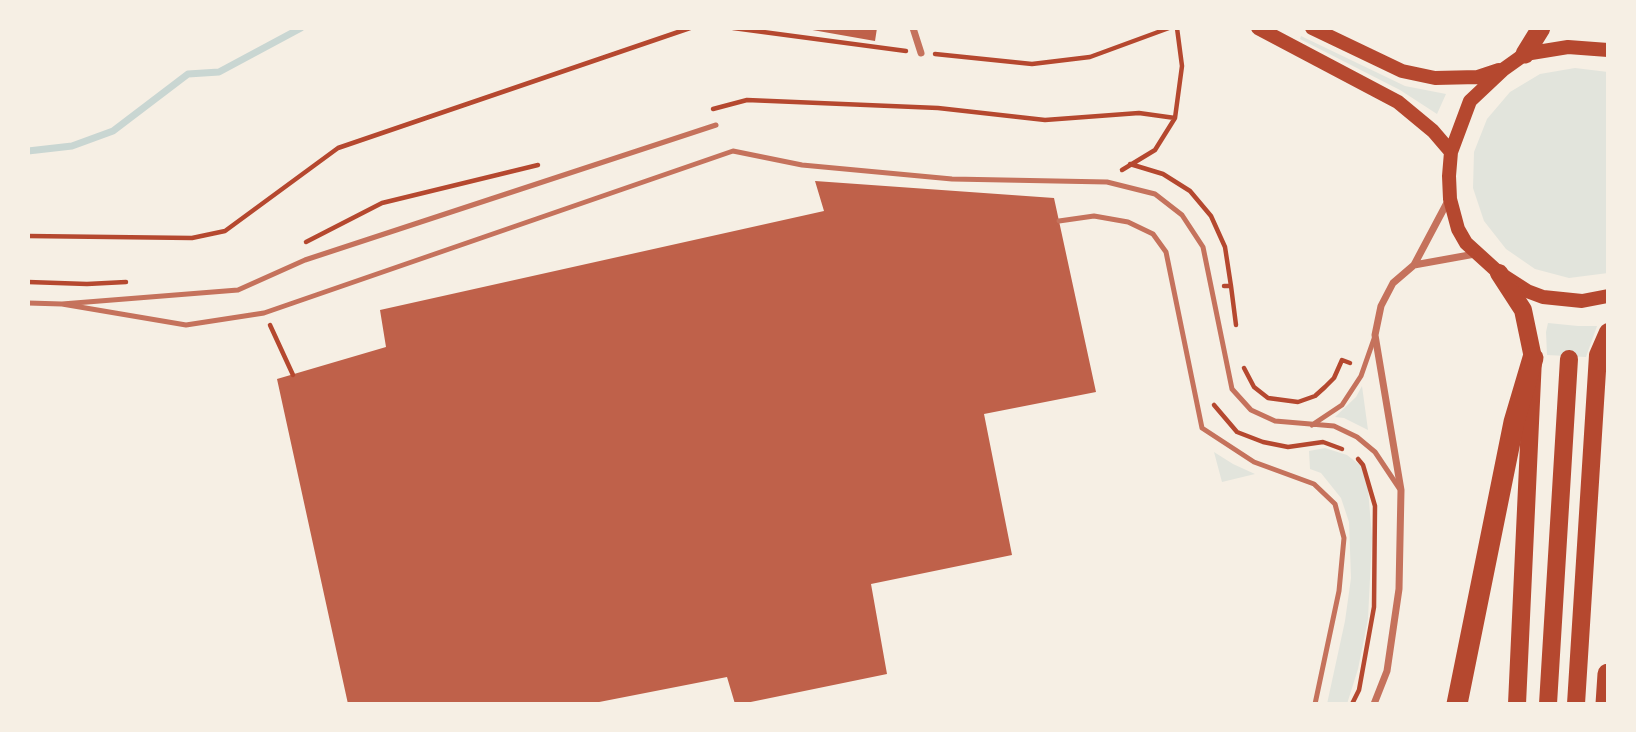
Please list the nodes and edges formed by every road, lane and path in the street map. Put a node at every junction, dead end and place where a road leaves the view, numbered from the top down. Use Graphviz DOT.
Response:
graph roads {
  1 [pos="690,28"];
  2 [pos="733,28"];
  3 [pos="913,28"];
  4 [pos="1169,28"];
  5 [pos="1177,28"];
  6 [pos="1258,28"];
  7 [pos="1312,28"];
  8 [pos="1541,28"];
  9 [pos="1608,50"];
  10 [pos="921,53"];
  11 [pos="1525,54"];
  12 [pos="1504,69"];
  13 [pos="716,125"];
  14 [pos="1451,152"];
  15 [pos="1107,182"];
  16 [pos="1450,199"];
  17 [pos="1059,221"];
  18 [pos="28,236"];
  19 [pos="1476,254"];
  20 [pos="1414,265"];
  21 [pos="1499,273"];
  22 [pos="28,282"];
  23 [pos="127,282"];
  24 [pos="1608,296"];
  25 [pos="28,303"];
  26 [pos="62,304"];
  27 [pos="1608,332"];
  28 [pos="1375,335"];
  29 [pos="1533,358"];
  30 [pos="1569,359"];
  31 [pos="1312,425"];
  32 [pos="1401,490"];
  33 [pos="1608,674"];
  34 [pos="1315,704"];
  35 [pos="1374,704"];
  36 [pos="1457,704"];
  37 [pos="1517,704"];
  38 [pos="1548,704"];
  39 [pos="1576,704"];
  40 [pos="1606,704"];
  1 -- 18 [label="path"];
  2 -- 10 [label="path"];
  3 -- 10 [label="street"];
  4 -- 10 [label="path"];
  5 -- 15 [label="path"];
  6 -- 14 [label="main road"];
  7 -- 12 [label="main road"];
  8 -- 11 [label="highway"];
  9 -- 11 [label="main road"];
  11 -- 12 [label="main road"];
  12 -- 14 [label="main road"];
  13 -- 26 [label="lane"];
  14 -- 16 [label="main road"];
  15 -- 26 [label="lane"];
  15 -- 31 [label="lane"];
  16 -- 19 [label="main road"];
  16 -- 20 [label="street"];
  17 -- 34 [label="lane"];
  19 -- 20 [label="street"];
  19 -- 21 [label="main road"];
  20 -- 28 [label="street"];
  21 -- 24 [label="main road"];
  21 -- 29 [label="main road"];
  22 -- 23 [label="path"];
  25 -- 26 [label="lane"];
  27 -- 39 [label="main road"];
  28 -- 31 [label="lane"];
  28 -- 32 [label="street"];
  29 -- 36 [label="highway"];
  29 -- 37 [label="main road"];
  30 -- 38 [label="main road"];
  31 -- 32 [label="lane"];
  32 -- 35 [label="street"];
  33 -- 40 [label="highway"];
}
